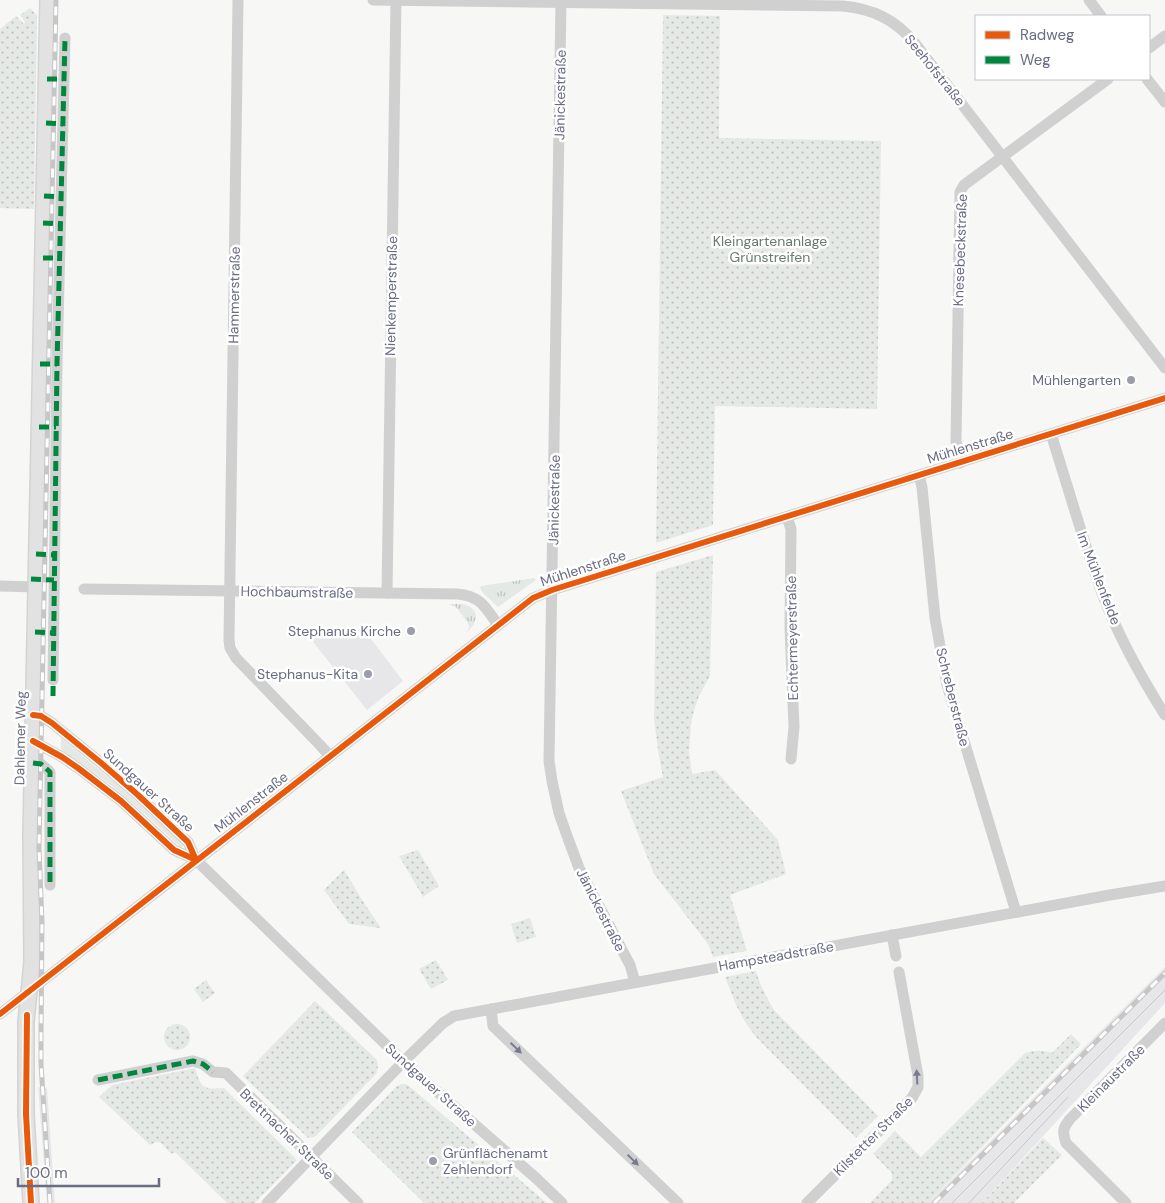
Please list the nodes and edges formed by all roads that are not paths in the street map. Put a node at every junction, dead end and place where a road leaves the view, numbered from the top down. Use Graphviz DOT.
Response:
graph roads {
  1 [pos="48,0"];
  2 [pos="238,0"];
  3 [pos="373,0"];
  4 [pos="396,0"];
  5 [pos="1089,0"];
  6 [pos="561,1"];
  7 [pos="821,3"];
  8 [pos="1100,15"];
  9 [pos="1165,36"];
  10 [pos="65,38"];
  11 [pos="1150,47"];
  12 [pos="47,79"];
  13 [pos="63,79"];
  14 [pos="1107,80"];
  15 [pos="1148,80"];
  16 [pos="1165,102"];
  17 [pos="46,123"];
  18 [pos="63,124"];
  19 [pos="1003,157"];
  20 [pos="44,196"];
  21 [pos="61,198"];
  22 [pos="44,223"];
  23 [pos="60,224"];
  24 [pos="43,258"];
  25 [pos="59,258"];
  26 [pos="40,364"];
  27 [pos="57,364"];
  28 [pos="1165,368"];
  29 [pos="1165,398"];
  30 [pos="39,427"];
  31 [pos="56,427"];
  32 [pos="1051,434"];
  33 [pos="960,463"];
  34 [pos="919,476"];
  35 [pos="787,517"];
  36 [pos="36,554"];
  37 [pos="55,555"];
  38 [pos="0,586"];
  39 [pos="36,587"];
  40 [pos="84,589"];
  41 [pos="552,590"];
  42 [pos="229,591"];
  43 [pos="387,593"];
  44 [pos="498,625"];
  45 [pos="35,632"];
  46 [pos="53,633"];
  47 [pos="53,680"];
  48 [pos="34,715"];
  49 [pos="1165,715"];
  50 [pos="33,741"];
  51 [pos="330,756"];
  52 [pos="791,759"];
  53 [pos="33,763"];
  54 [pos="196,860"];
  55 [pos="50,885"];
  56 [pos="1165,886"];
  57 [pos="1016,912"];
  58 [pos="892,935"];
  59 [pos="896,956"];
  60 [pos="899,972"];
  61 [pos="635,982"];
  62 [pos="29,990"];
  63 [pos="491,1009"];
  64 [pos="0,1014"];
  65 [pos="1165,1023"];
  66 [pos="404,1061"];
  67 [pos="98,1080"];
  68 [pos="311,1157"];
  69 [pos="31,1203"];
  70 [pos="267,1203"];
  71 [pos="358,1203"];
  72 [pos="562,1203"];
  73 [pos="678,1203"];
  74 [pos="807,1203"];
  75 [pos="1126,1203"];
  1 -- 12 [label="main road, Dahlemer Weg"];
  2 -- 42 [label="street, Hammerstraße"];
  3 -- 4 [label="street, Seehofstraße"];
  4 -- 6 [label="street, Seehofstraße"];
  4 -- 43 [label="street, Nienkemperstraße"];
  5 -- 8 [label="street"];
  6 -- 7 [label="street, Seehofstraße"];
  6 -- 41 [label="street, Jänickestraße"];
  7 -- 19 [label="street, Seehofstraße"];
  9 -- 11 [label="street"];
  10 -- 13 [label="street"];
  12 -- 13 [label="street"];
  12 -- 17 [label="main road, Dahlemer Weg"];
  13 -- 18 [label="street"];
  14 -- 19 [label="street, Knesebeckstraße"];
  15 -- 16 [label="street"];
  17 -- 18 [label="street"];
  17 -- 20 [label="main road, Dahlemer Weg"];
  18 -- 21 [label="street"];
  19 -- 28 [label="street, Seehofstraße"];
  19 -- 33 [label="street, Knesebeckstraße"];
  20 -- 21 [label="street"];
  20 -- 22 [label="main road, Dahlemer Weg"];
  21 -- 23 [label="street"];
  22 -- 23 [label="street"];
  22 -- 24 [label="main road, Dahlemer Weg"];
  23 -- 25 [label="street"];
  24 -- 25 [label="street"];
  24 -- 26 [label="main road, Dahlemer Weg"];
  25 -- 27 [label="street"];
  26 -- 27 [label="street"];
  26 -- 30 [label="main road, Dahlemer Weg"];
  27 -- 31 [label="street"];
  29 -- 32 [label="street, Mühlenstraße"];
  30 -- 31 [label="street"];
  30 -- 36 [label="main road, Dahlemer Weg"];
  31 -- 37 [label="street"];
  32 -- 33 [label="street, Mühlenstraße"];
  32 -- 49 [label="street, Im Mühlenfelde"];
  33 -- 34 [label="street, Mühlenstraße"];
  34 -- 35 [label="street, Mühlenstraße"];
  34 -- 57 [label="street, Schreberstraße"];
  35 -- 41 [label="street, Mühlenstraße"];
  35 -- 52 [label="street, Echtermeyerstraße"];
  36 -- 37 [label="street"];
  36 -- 39 [label="main road, Dahlemer Weg"];
  37 -- 46 [label="street"];
  38 -- 39 [label="street"];
  39 -- 45 [label="main road, Dahlemer Weg"];
  40 -- 42 [label="street, Hochbaumstraße"];
  41 -- 44 [label="street, Mühlenstraße"];
  41 -- 61 [label="street, Jänickestraße"];
  42 -- 43 [label="street, Hochbaumstraße"];
  42 -- 51 [label="street, Hammerstraße"];
  43 -- 44 [label="street, Hochbaumstraße"];
  44 -- 51 [label="street, Mühlenstraße"];
  45 -- 46 [label="street"];
  45 -- 48 [label="main road, Dahlemer Weg"];
  46 -- 47 [label="street"];
  48 -- 50 [label="main road, Dahlemer Weg"];
  48 -- 54 [label="street, Sundgauer Straße"];
  50 -- 53 [label="main road, Dahlemer Weg"];
  50 -- 54 [label="street, Sundgauer Straße"];
  51 -- 54 [label="street, Mühlenstraße"];
  53 -- 55 [label="street, Dahlemer Weg"];
  53 -- 62 [label="main road, Dahlemer Weg"];
  54 -- 62 [label="street, Mühlenstraße"];
  54 -- 66 [label="street, Sundgauer Straße"];
  56 -- 57 [label="street, Hampsteadstraße"];
  57 -- 58 [label="street, Hampsteadstraße"];
  58 -- 59 [label="street"];
  58 -- 61 [label="street, Hampsteadstraße"];
  74 -- 60 [label="street, Kilstetter Straße, one-way"];
  61 -- 63 [label="street, Hampsteadstraße"];
  62 -- 64 [label="street, Mühlenstraße"];
  62 -- 69 [label="main road, Dahlemer Weg"];
  63 -- 66 [label="street, Hampsteadstraße"];
  63 -- 73 [label="street, one-way"];
  65 -- 75 [label="street, Kleinaustraße"];
  66 -- 68 [label="street, Hampsteadstraße"];
  66 -- 72 [label="street, Sundgauer Straße"];
  67 -- 68 [label="street, Brettnacher Straße"];
  68 -- 70 [label="street, Hampsteadstraße"];
  68 -- 71 [label="street, Brettnacher Straße"];
}
